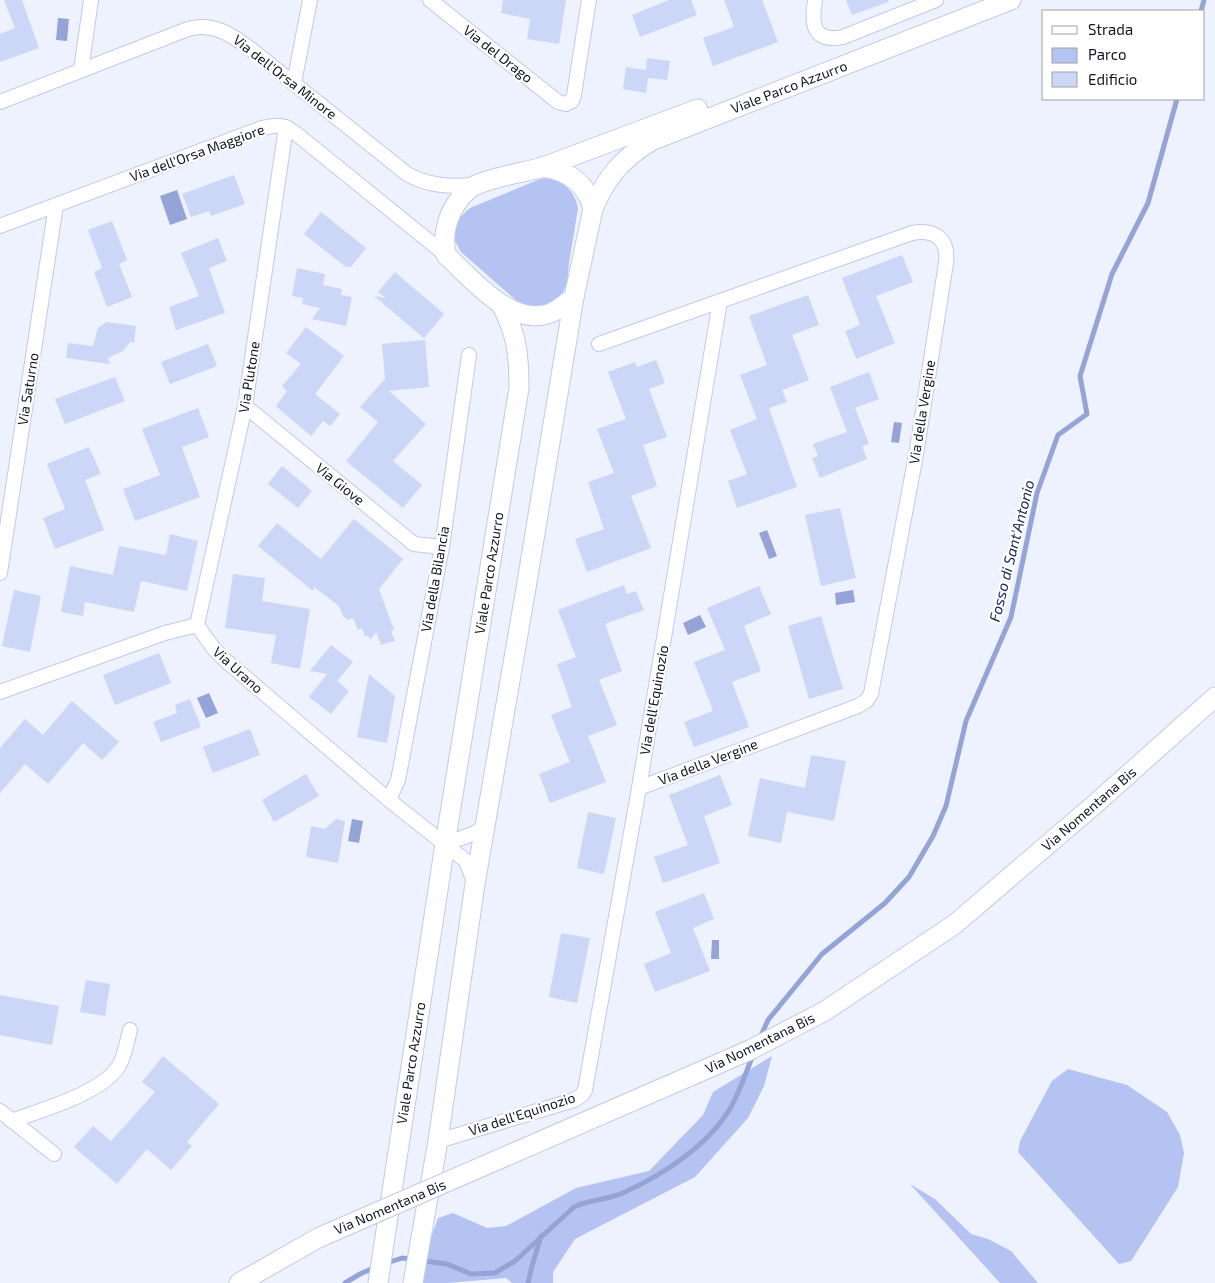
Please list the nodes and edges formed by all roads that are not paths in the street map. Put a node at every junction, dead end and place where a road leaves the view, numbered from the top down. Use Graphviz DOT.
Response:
graph roads {
  1 [pos="92,0"];
  2 [pos="310,0"];
  3 [pos="430,0"];
  4 [pos="589,0"];
  5 [pos="815,0"];
  6 [pos="936,0"];
  7 [pos="989,0"];
  8 [pos="1011,0"];
  9 [pos="81,70"];
  10 [pos="294,83"];
  11 [pos="0,102"];
  12 [pos="286,126"];
  13 [pos="543,167"];
  14 [pos="474,185"];
  15 [pos="56,205"];
  16 [pos="593,209"];
  17 [pos="0,226"];
  18 [pos="446,255"];
  19 [pos="574,296"];
  20 [pos="720,301"];
  21 [pos="500,304"];
  22 [pos="599,344"];
  23 [pos="470,355"];
  24 [pos="245,406"];
  25 [pos="442,547"];
  26 [pos="0,573"];
  27 [pos="196,625"];
  28 [pos="0,692"];
  29 [pos="1215,698"];
  30 [pos="639,788"];
  31 [pos="389,800"];
  32 [pos="485,826"];
  33 [pos="445,844"];
  34 [pos="475,884"];
  35 [pos="130,1030"];
  36 [pos="0,1111"];
  37 [pos="12,1121"];
  38 [pos="438,1141"];
  39 [pos="54,1154"];
  40 [pos="416,1267"];
  41 [pos="379,1272"];
  42 [pos="239,1283"];
  1 -- 9 [label="street"];
  2 -- 10 [label="street"];
  3 -- 4 [label="street, Via del Drago"];
  5 -- 6 [label="street"];
  7 -- 13 [label="street, Viale Parco Azzurro"];
  8 -- 16 [label="street, Viale Parco Azzurro"];
  9 -- 10 [label="street, Via dell'Orsa Minore"];
  9 -- 11 [label="street, Via dell'Orsa Minore"];
  10 -- 14 [label="street, Via dell'Orsa Minore"];
  12 -- 15 [label="street, Via dell'Orsa Maggiore"];
  12 -- 18 [label="street"];
  12 -- 24 [label="street, Via Plutone"];
  13 -- 14 [label="street, Viale Parco Azzurro"];
  13 -- 16 [label="street"];
  14 -- 18 [label="street"];
  15 -- 17 [label="street, Via dell'Orsa Maggiore"];
  15 -- 26 [label="street, Via Saturno"];
  16 -- 19 [label="street, Viale Parco Azzurro"];
  18 -- 21 [label="street, Viale Parco Azzurro"];
  19 -- 21 [label="street, Viale Parco Azzurro"];
  19 -- 32 [label="street, Viale Parco Azzurro"];
  20 -- 22 [label="street, Via della Vergine"];
  20 -- 30 [label="street, Via dell'Equinozio"];
  20 -- 30 [label="street, Via della Vergine"];
  21 -- 33 [label="street, Viale Parco Azzurro"];
  23 -- 25 [label="street, Via della Bilancia"];
  24 -- 25 [label="street, Via Giove"];
  24 -- 27 [label="street, Via Plutone"];
  25 -- 31 [label="street, Via della Bilancia"];
  27 -- 28 [label="street"];
  27 -- 31 [label="street, Via Urano"];
  29 -- 42 [label="street, Via Nomentana Bis, bridge"];
  30 -- 38 [label="street, Via dell'Equinozio"];
  31 -- 33 [label="street, Via Urano"];
  32 -- 33 [label="street"];
  32 -- 34 [label="street, Viale Parco Azzurro"];
  33 -- 34 [label="street, Viale Parco Azzurro"];
  33 -- 41 [label="street, Viale Parco Azzurro"];
  34 -- 38 [label="street, Viale Parco Azzurro"];
  35 -- 37 [label="street"];
  36 -- 37 [label="street"];
  37 -- 39 [label="street"];
  38 -- 40 [label="street, Viale Parco Azzurro"];
}
